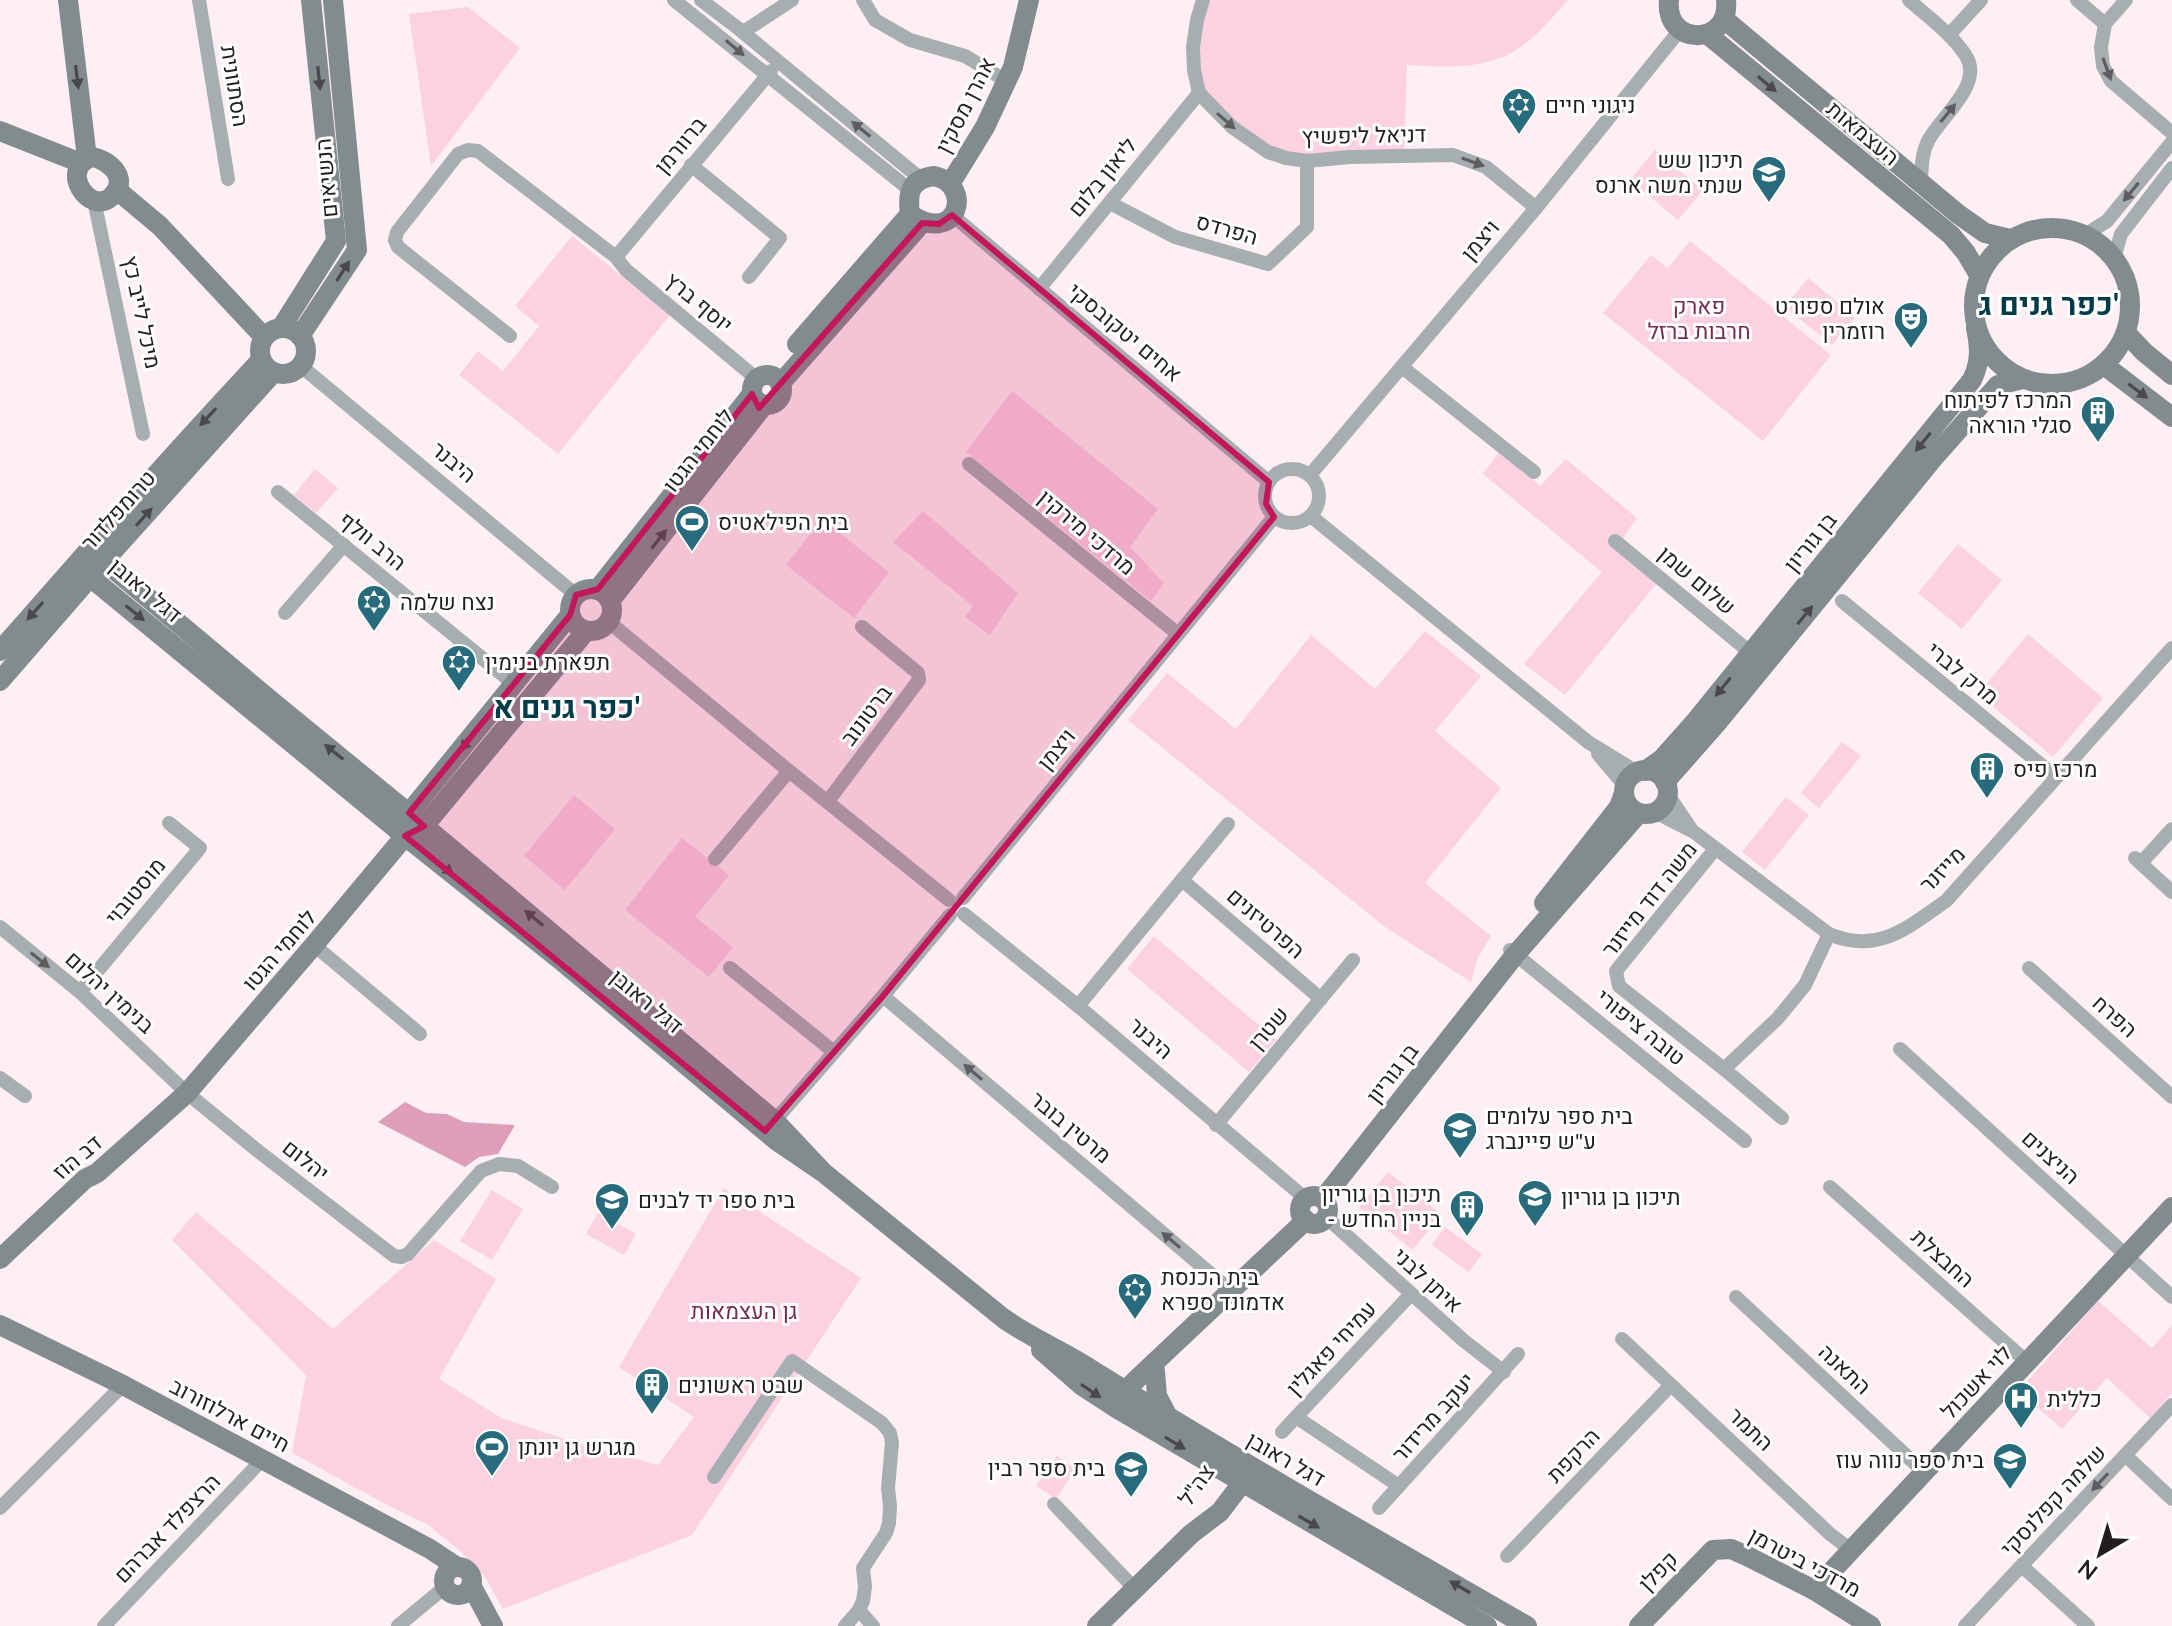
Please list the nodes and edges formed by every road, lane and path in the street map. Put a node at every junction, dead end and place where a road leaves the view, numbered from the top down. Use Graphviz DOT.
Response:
graph roads {
  1 [pos="68,0"];
  2 [pos="199,0"];
  3 [pos="311,0"];
  4 [pos="333,0"];
  5 [pos="674,0"];
  6 [pos="701,0"];
  7 [pos="792,0"];
  8 [pos="863,0"];
  9 [pos="1016,0"];
  10 [pos="1029,0"];
  11 [pos="1203,0"];
  12 [pos="1909,0"];
  13 [pos="1981,0"];
  14 [pos="2077,0"];
  15 [pos="2126,0"];
  16 [pos="1667,1"];
  17 [pos="1725,10"];
  18 [pos="2105,24"];
  19 [pos="1680,30"];
  20 [pos="743,32"];
  21 [pos="1707,34"];
  22 [pos="1949,35"];
  23 [pos="780,62"];
  24 [pos="767,75"];
  25 [pos="998,76"];
  26 [pos="1199,93"];
  27 [pos="0,131"];
  28 [pos="2172,133"];
  29 [pos="2172,142"];
  30 [pos="84,161"];
  31 [pos="1307,161"];
  32 [pos="691,165"];
  33 [pos="2172,168"];
  34 [pos="228,179"];
  35 [pos="931,183"];
  36 [pos="1921,183"];
  37 [pos="117,190"];
  38 [pos="94,200"];
  39 [pos="1110,203"];
  40 [pos="1536,208"];
  41 [pos="952,215"];
  42 [pos="916,218"];
  43 [pos="2085,235"];
  44 [pos="2010,239"];
  45 [pos="616,257"];
  46 [pos="2114,258"];
  47 [pos="1979,275"];
  48 [pos="749,277"];
  49 [pos="1039,289"];
  50 [pos="1976,328"];
  51 [pos="2126,333"];
  52 [pos="282,334"];
  53 [pos="510,336"];
  54 [pos="2104,365"];
  55 [pos="267,366"];
  56 [pos="301,366"];
  57 [pos="1402,367"];
  58 [pos="2172,375"];
  59 [pos="2023,379"];
  60 [pos="765,388"];
  61 [pos="2172,417"];
  62 [pos="143,434"];
  63 [pos="969,464"];
  64 [pos="1534,472"];
  65 [pos="1310,475"];
  66 [pos="1269,482"];
  67 [pos="278,492"];
  68 [pos="1274,517"];
  69 [pos="1312,517"];
  70 [pos="1615,541"];
  71 [pos="344,545"];
  72 [pos="104,561"];
  73 [pos="86,568"];
  74 [pos="604,595"];
  75 [pos="1842,601"];
  76 [pos="573,605"];
  77 [pos="285,613"];
  78 [pos="609,622"];
  79 [pos="862,627"];
  80 [pos="586,631"];
  81 [pos="1178,634"];
  82 [pos="2172,648"];
  83 [pos="0,651"];
  84 [pos="1751,653"];
  85 [pos="0,681"];
  86 [pos="514,684"];
  87 [pos="789,771"];
  88 [pos="2056,777"];
  89 [pos="1633,780"];
  90 [pos="1666,788"];
  91 [pos="828,801"];
  92 [pos="1647,813"];
  93 [pos="417,819"];
  94 [pos="169,823"];
  95 [pos="1228,824"];
  96 [pos="2172,829"];
  97 [pos="1694,832"];
  98 [pos="405,836"];
  99 [pos="1715,849"];
  100 [pos="715,859"];
  101 [pos="1182,880"];
  102 [pos="2172,892"];
  103 [pos="957,907"];
  104 [pos="0,927"];
  105 [pos="1829,934"];
  106 [pos="314,945"];
  107 [pos="1512,951"];
  108 [pos="1353,960"];
  109 [pos="730,968"];
  110 [pos="2029,968"];
  111 [pos="80,992"];
  112 [pos="883,996"];
  113 [pos="1321,999"];
  114 [pos="1078,1006"];
  115 [pos="420,1034"];
  116 [pos="1900,1049"];
  117 [pos="834,1052"];
  118 [pos="1724,1069"];
  119 [pos="0,1078"];
  120 [pos="187,1093"];
  121 [pos="25,1096"];
  122 [pos="2172,1097"];
  123 [pos="1782,1118"];
  124 [pos="1216,1125"];
  125 [pos="770,1126"];
  126 [pos="1745,1141"];
  127 [pos="552,1187"];
  128 [pos="1830,1187"];
  129 [pos="1319,1205"];
  130 [pos="2172,1207"];
  131 [pos="2127,1256"];
  132 [pos="0,1259"];
  133 [pos="1231,1291"];
  134 [pos="1411,1294"];
  135 [pos="1736,1297"];
  136 [pos="2172,1297"];
  137 [pos="0,1325"];
  138 [pos="1622,1339"];
  139 [pos="1167,1351"];
  140 [pos="1518,1354"];
  141 [pos="2027,1362"];
  142 [pos="1155,1371"];
  143 [pos="1504,1372"];
  144 [pos="123,1385"];
  145 [pos="1671,1385"];
  146 [pos="1128,1400"];
  147 [pos="2172,1405"];
  148 [pos="1168,1417"];
  149 [pos="1296,1417"];
  150 [pos="1282,1432"];
  151 [pos="2125,1455"];
  152 [pos="262,1460"];
  153 [pos="1924,1472"];
  154 [pos="1239,1474"];
  155 [pos="714,1477"];
  156 [pos="1399,1486"];
  157 [pos="2172,1499"];
  158 [pos="1054,1504"];
  159 [pos="0,1508"];
  160 [pos="1379,1508"];
  161 [pos="1713,1550"];
  162 [pos="1851,1550"];
  163 [pos="1507,1556"];
  164 [pos="2022,1566"];
  165 [pos="456,1582"];
  166 [pos="1135,1589"];
  167 [pos="1814,1590"];
  168 [pos="859,1610"];
  169 [pos="489,1619"];
  170 [pos="104,1626"];
  171 [pos="398,1626"];
  172 [pos="845,1626"];
  173 [pos="873,1626"];
  174 [pos="1097,1626"];
  175 [pos="1487,1626"];
  176 [pos="1527,1626"];
  177 [pos="1639,1626"];
  178 [pos="1871,1626"];
  179 [pos="1965,1626"];
  180 [pos="2088,1626"];
  1 -- 30 [label="street, one-way"];
  2 -- 34 [label="street, הסתוונית"];
  3 -- 52 [label="street, הנשיאים, one-way"];
  52 -- 4 [label="street, הנשיאים, one-way"];
  5 -- 24 [label="street, one-way"];
  6 -- 20 [label="street"];
  7 -- 20 [label="street"];
  8 -- 25 [label="street"];
  9 -- 25 [label="street, אהרן מסקין"];
  10 -- 35 [label="street, אהרן מסקין"];
  11 -- 26 [label="street"];
  12 -- 22 [label="street"];
  13 -- 22 [label="street"];
  14 -- 18 [label="street"];
  15 -- 18 [label="street"];
  16 -- 19 [label="street"];
  17 -- 21 [label="street"];
  17 -- 36 [label="street, העצמאות"];
  18 -- 28 [label="street, one-way"];
  19 -- 21 [label="street"];
  19 -- 40 [label="street, ויצמן"];
  20 -- 23 [label="street"];
  21 -- 47 [label="street, העצמאות, one-way"];
  36 -- 22 [label="street, one-way"];
  23 -- 24 [label="street, ברוורמן"];
  35 -- 23 [label="street, one-way"];
  24 -- 32 [label="street, ברוורמן"];
  24 -- 35 [label="street"];
  25 -- 35 [label="street, אהרן מסקין"];
  26 -- 31 [label="street, דניאל ליפשיץ, one-way"];
  26 -- 39 [label="street, ליאון בלום"];
  27 -- 30 [label="street"];
  29 -- 43 [label="street, one-way"];
  30 -- 37 [label="street"];
  30 -- 38 [label="street"];
  31 -- 39 [label="street, הפרדס"];
  31 -- 40 [label="street, דניאל ליפשיץ, one-way"];
  32 -- 45 [label="street, ברוורמן"];
  32 -- 48 [label="street"];
  33 -- 46 [label="street"];
  35 -- 41 [label="street"];
  35 -- 42 [label="street"];
  36 -- 44 [label="street, העצמאות"];
  37 -- 38 [label="street"];
  37 -- 52 [label="street"];
  38 -- 62 [label="street, מיכל לייב כץ"];
  39 -- 49 [label="street, ליאון בלום"];
  40 -- 57 [label="street, ויצמן"];
  41 -- 42 [label="street"];
  41 -- 49 [label="street, אחים יטקובסקי"];
  42 -- 60 [label="street, לוחמי הגטו"];
  43 -- 44 [label="street"];
  43 -- 46 [label="street"];
  44 -- 47 [label="street"];
  45 -- 53 [label="street, יוסף ברץ"];
  45 -- 60 [label="street, יוסף ברץ"];
  46 -- 51 [label="street"];
  47 -- 50 [label="street"];
  49 -- 66 [label="street, אחים יטקובסקי"];
  50 -- 59 [label="street"];
  50 -- 84 [label="street, בן גוריון, one-way"];
  51 -- 54 [label="street"];
  51 -- 58 [label="street"];
  52 -- 55 [label="street"];
  52 -- 56 [label="street"];
  54 -- 59 [label="street"];
  54 -- 61 [label="street, one-way"];
  55 -- 56 [label="street"];
  72 -- 55 [label="street, טרומפלדור, one-way"];
  55 -- 73 [label="street, טרומפלדור, one-way"];
  56 -- 76 [label="street, היבנר"];
  57 -- 64 [label="street"];
  57 -- 65 [label="street, ויצמן"];
  90 -- 59 [label="street, בן גוריון, one-way"];
  60 -- 74 [label="street, לוחמי הגטו"];
  63 -- 81 [label="street, מרדכי מירקין"];
  65 -- 66 [label="street"];
  65 -- 69 [label="street"];
  66 -- 68 [label="street"];
  67 -- 71 [label="street, הרב וולף"];
  68 -- 69 [label="street"];
  68 -- 81 [label="street, ויצמן"];
  69 -- 89 [label="street"];
  70 -- 84 [label="street, שלום שמן"];
  71 -- 77 [label="street"];
  71 -- 86 [label="street, הרב וולף"];
  72 -- 73 [label="street, טרומפלדור"];
  93 -- 72 [label="street, דגל ראובן, one-way"];
  73 -- 83 [label="street, טרומפלדור, one-way"];
  73 -- 85 [label="street, טרומפלדור"];
  73 -- 98 [label="street, דגל ראובן, one-way"];
  74 -- 76 [label="street"];
  74 -- 78 [label="street"];
  75 -- 88 [label="street, מרק לברי"];
  76 -- 80 [label="street"];
  76 -- 86 [label="street, לוחמי הגטו"];
  78 -- 80 [label="street"];
  78 -- 87 [label="street, היבנר"];
  79 -- 91 [label="street, ברטונוב"];
  80 -- 93 [label="street, לוחמי הגטו"];
  81 -- 103 [label="street, ויצמן"];
  82 -- 88 [label="street, מייזנר"];
  84 -- 89 [label="street, בן גוריון, one-way"];
  86 -- 93 [label="street, לוחמי הגטו, one-way"];
  87 -- 91 [label="street, היבנר"];
  87 -- 100 [label="street"];
  88 -- 105 [label="street, מייזנר"];
  89 -- 90 [label="street"];
  89 -- 92 [label="street"];
  89 -- 107 [label="street, בן גוריון"];
  90 -- 92 [label="street"];
  90 -- 97 [label="street, מייזנר"];
  91 -- 103 [label="street, היבנר"];
  92 -- 97 [label="street, מייזנר"];
  92 -- 107 [label="street, בן גוריון"];
  93 -- 98 [label="street, לוחמי הגטו"];
  125 -- 93 [label="street, דגל ראובן, one-way"];
  94 -- 111 [label="street, מוסטובוי"];
  95 -- 101 [label="street"];
  96 -- 102 [label="street"];
  97 -- 99 [label="street, מייזנר"];
  98 -- 106 [label="street, לוחמי הגטו"];
  98 -- 125 [label="street, דגל ראובן, one-way"];
  99 -- 105 [label="street, מייזנר"];
  99 -- 118 [label="street, משה דוד מייזנר"];
  101 -- 113 [label="street, הפרטיזנים"];
  101 -- 114 [label="street"];
  103 -- 112 [label="street, ויצמן"];
  103 -- 114 [label="street, היבנר"];
  104 -- 111 [label="street, בנימין יהלום, one-way"];
  105 -- 118 [label="street"];
  106 -- 115 [label="street"];
  106 -- 120 [label="street, לוחמי הגטו"];
  107 -- 126 [label="street, טובה ציפורי"];
  107 -- 129 [label="street, בן גוריון"];
  108 -- 113 [label="street, שטרן"];
  109 -- 117 [label="street"];
  110 -- 122 [label="street, הפרח"];
  111 -- 120 [label="street, בנימין יהלום"];
  112 -- 117 [label="street, ויצמן"];
  133 -- 112 [label="street, מרטין בובר, one-way"];
  113 -- 124 [label="street, שטרן"];
  114 -- 124 [label="street, היבנר"];
  116 -- 131 [label="street, הניצנים"];
  117 -- 125 [label="street, ויצמן"];
  118 -- 123 [label="street, משה דוד מייזנר"];
  119 -- 121 [label="street"];
  120 -- 127 [label="street, יהלום"];
  120 -- 132 [label="street, דב הוז"];
  124 -- 129 [label="street, היבנר"];
  125 -- 146 [label="street, דגל ראובן"];
  128 -- 141 [label="street, החבצלת"];
  129 -- 133 [label="street"];
  129 -- 134 [label="street, איתן לבני"];
  130 -- 131 [label="street, לוי אשכול"];
  131 -- 136 [label="street, הניצנים"];
  131 -- 141 [label="street, לוי אשכול"];
  133 -- 139 [label="street"];
  134 -- 143 [label="street, איתן לבני"];
  134 -- 149 [label="street, עמיחי פאגלין"];
  135 -- 153 [label="street, התאנה"];
  137 -- 144 [label="street, חיים ארלוזורוב"];
  138 -- 145 [label="street, התמר"];
  139 -- 142 [label="street"];
  139 -- 146 [label="street"];
  140 -- 143 [label="street, יעקב מרידור"];
  141 -- 153 [label="street, לוי אשכול"];
  142 -- 146 [label="street"];
  142 -- 148 [label="street"];
  143 -- 156 [label="street, יעקב מרידור"];
  144 -- 152 [label="street, חיים ארלוזורוב"];
  144 -- 159 [label="street"];
  145 -- 162 [label="street, התמר"];
  145 -- 163 [label="street, הרקפת"];
  146 -- 148 [label="street, דגל ראובן"];
  146 -- 154 [label="street, דגל ראובן, one-way"];
  147 -- 151 [label="street, שלמה קפלנסקי"];
  148 -- 154 [label="street, דגל ראובן"];
  149 -- 150 [label="street, עמיחי פאגלין"];
  149 -- 156 [label="street"];
  151 -- 157 [label="street"];
  151 -- 164 [label="street, שלמה קפלנסקי, one-way"];
  152 -- 165 [label="street, חיים ארלוזורוב"];
  152 -- 170 [label="street, הרצפלד אברהם"];
  153 -- 162 [label="street, לוי אשכול"];
  154 -- 166 [label="street, צה\"ל"];
  154 -- 175 [label="street, דגל ראובן, one-way"];
  176 -- 154 [label="street, דגל ראובן, one-way"];
  155 -- 168 [label="street"];
  156 -- 160 [label="street, יעקב מרידור"];
  158 -- 166 [label="street"];
  161 -- 167 [label="street, מרדכי ביטרמן"];
  161 -- 177 [label="street, קפלן"];
  162 -- 167 [label="street, לוי אשכול"];
  164 -- 179 [label="street, שלמה קפלנסקי"];
  164 -- 180 [label="street"];
  165 -- 169 [label="street, חיים ארלוזורוב"];
  165 -- 171 [label="street"];
  166 -- 174 [label="street, צה\"ל"];
  167 -- 178 [label="street, מרדכי ביטרמן"];
  168 -- 172 [label="street"];
  168 -- 173 [label="street"];
}
